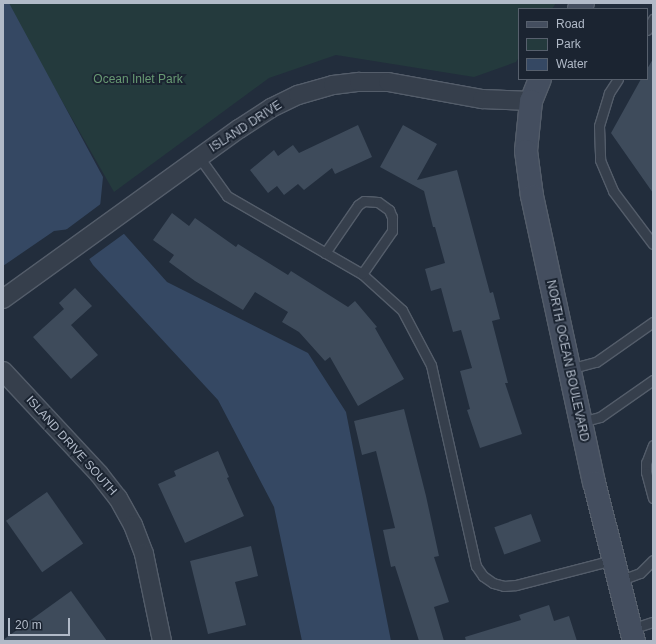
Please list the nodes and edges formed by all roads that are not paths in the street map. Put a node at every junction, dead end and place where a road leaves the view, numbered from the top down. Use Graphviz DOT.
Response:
graph roads {
  1 [pos="540,80"];
  2 [pos="617,80"];
  3 [pos="531,101"];
  4 [pos="199,157"];
  5 [pos="653,244"];
  6 [pos="325,253"];
  7 [pos="362,274"];
  8 [pos="3,299"];
  9 [pos="653,322"];
  10 [pos="569,369"];
  11 [pos="3,371"];
  12 [pos="653,380"];
  13 [pos="581,422"];
  14 [pos="653,445"];
  15 [pos="653,498"];
  16 [pos="614,560"];
  17 [pos="653,560"];
  18 [pos="618,581"];
  19 [pos="653,622"];
  20 [pos="632,635"];
  21 [pos="162,641"];
  1 -- 3 [label="main road, NORTH OCEAN BOULEVARD"];
  2 -- 5 [label="lane"];
  3 -- 4 [label="street, ISLAND DRIVE"];
  3 -- 10 [label="main road, NORTH OCEAN BOULEVARD"];
  4 -- 6 [label="lane"];
  4 -- 8 [label="street, ISLAND DRIVE"];
  6 -- 7 [label="lane"];
  6 -- 7 [label="lane"];
  7 -- 16 [label="lane"];
  9 -- 10 [label="lane"];
  10 -- 13 [label="main road, NORTH OCEAN BOULEVARD"];
  11 -- 21 [label="street, ISLAND DRIVE SOUTH"];
  12 -- 13 [label="lane"];
  13 -- 16 [label="main road, NORTH OCEAN BOULEVARD"];
  14 -- 15 [label="lane"];
  16 -- 18 [label="main road, NORTH OCEAN BOULEVARD"];
  17 -- 18 [label="lane"];
  18 -- 20 [label="main road, NORTH OCEAN BOULEVARD"];
  19 -- 20 [label="lane"];
}
